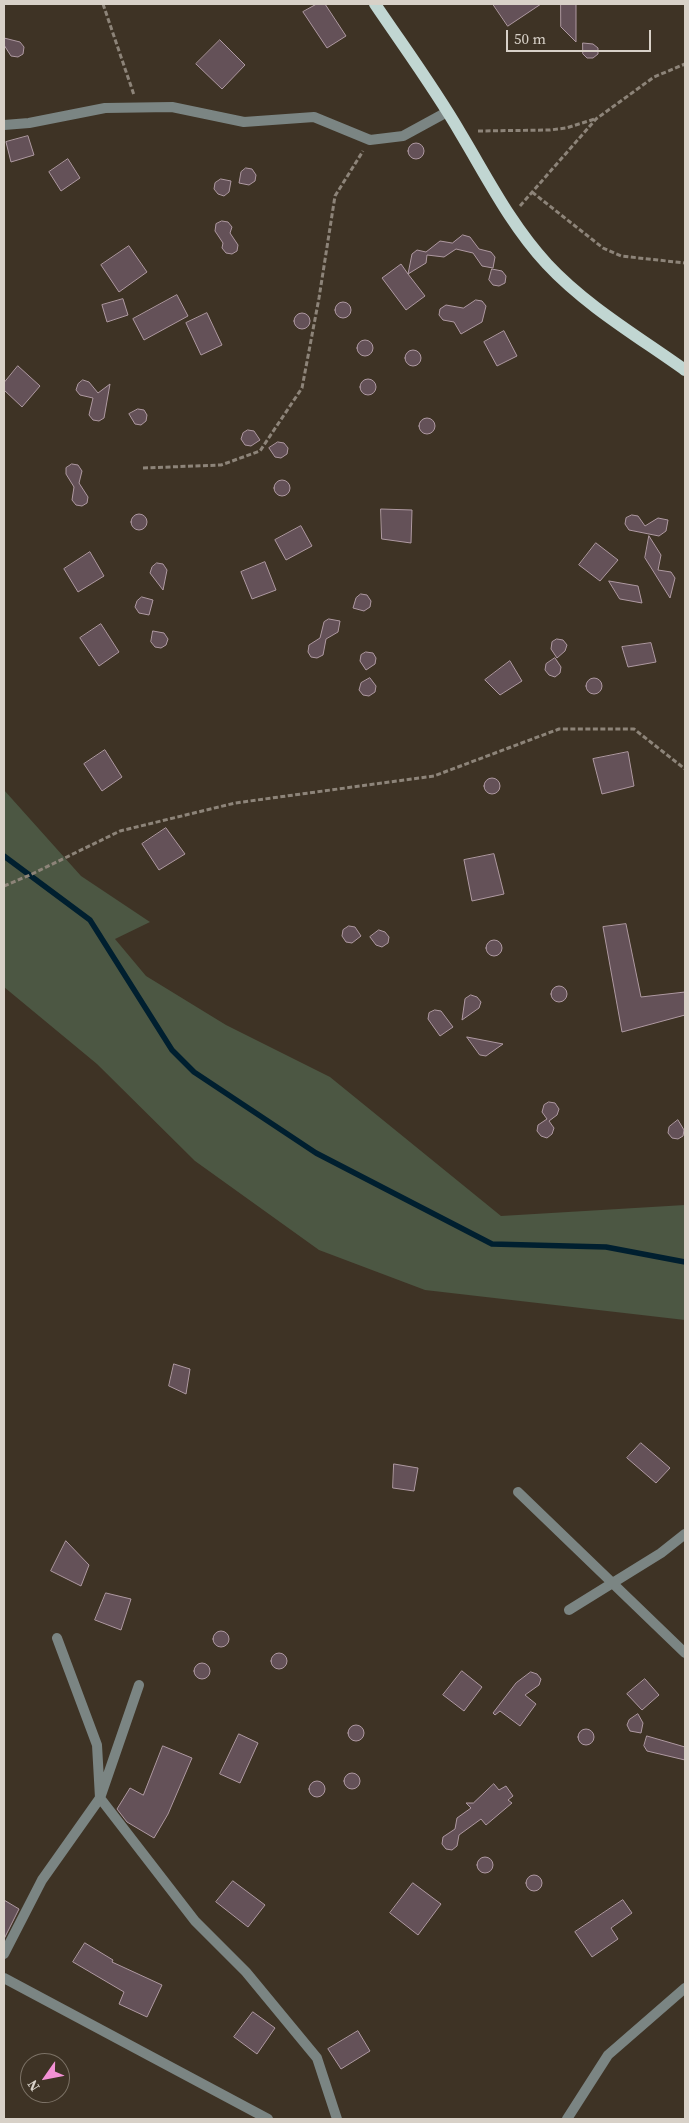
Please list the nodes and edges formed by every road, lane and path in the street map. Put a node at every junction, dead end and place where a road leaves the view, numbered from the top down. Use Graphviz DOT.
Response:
graph roads {
  1 [pos="104,4"];
  2 [pos="376,4"];
  3 [pos="685,64"];
  4 [pos="138,107"];
  5 [pos="447,112"];
  6 [pos="596,119"];
  7 [pos="4,125"];
  8 [pos="461,133"];
  9 [pos="370,140"];
  10 [pos="532,192"];
  11 [pos="510,218"];
  12 [pos="685,263"];
  13 [pos="685,370"];
  14 [pos="143,468"];
  15 [pos="685,769"];
  16 [pos="4,886"];
  17 [pos="518,1492"];
  18 [pos="685,1534"];
  19 [pos="614,1582"];
  20 [pos="568,1610"];
  21 [pos="58,1638"];
  22 [pos="685,1653"];
  23 [pos="139,1685"];
  24 [pos="100,1798"];
  25 [pos="4,1954"];
  26 [pos="4,1978"];
  27 [pos="685,1988"];
  28 [pos="268,2119"];
  29 [pos="337,2119"];
  30 [pos="567,2119"];
  1 -- 4 [label="path"];
  2 -- 5 [label="main road"];
  3 -- 6 [label="path"];
  4 -- 7 [label="street"];
  4 -- 9 [label="street"];
  5 -- 8 [label="main road"];
  5 -- 9 [label="street"];
  6 -- 8 [label="path"];
  6 -- 10 [label="path"];
  8 -- 11 [label="main road"];
  9 -- 14 [label="path"];
  10 -- 11 [label="path"];
  10 -- 12 [label="path"];
  11 -- 13 [label="main road"];
  15 -- 16 [label="path"];
  17 -- 19 [label="street"];
  18 -- 19 [label="street"];
  19 -- 20 [label="street"];
  19 -- 22 [label="street"];
  21 -- 24 [label="street"];
  23 -- 24 [label="street"];
  24 -- 25 [label="street"];
  24 -- 29 [label="street"];
  26 -- 28 [label="street"];
  27 -- 30 [label="street"];
}
